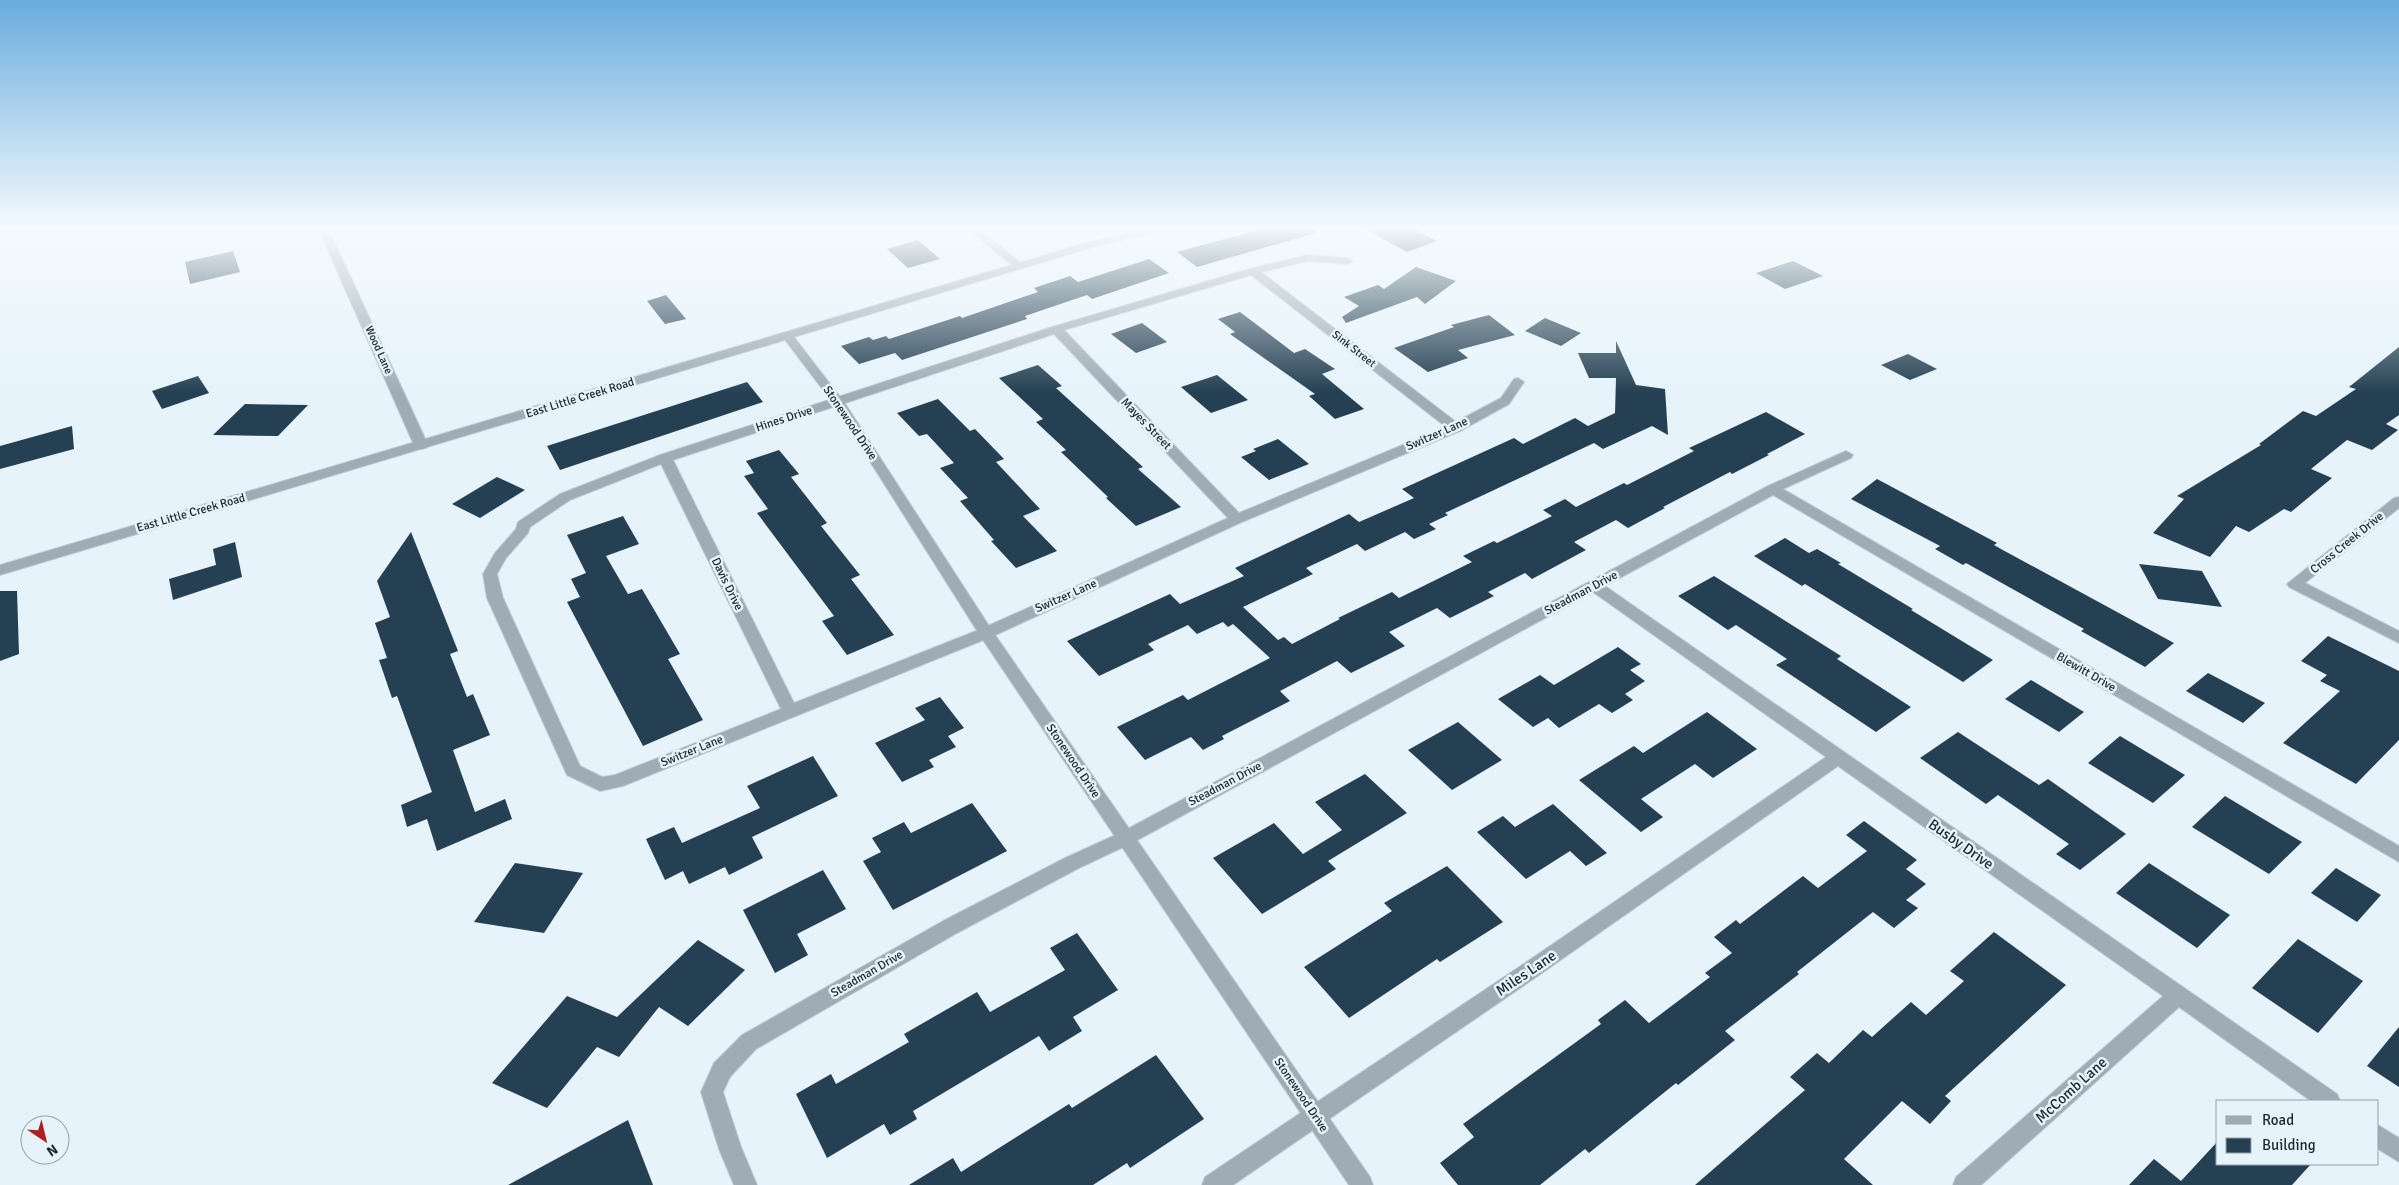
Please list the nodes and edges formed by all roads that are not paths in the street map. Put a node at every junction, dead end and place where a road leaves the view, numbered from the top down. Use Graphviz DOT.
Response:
graph roads {
  1 [pos="348,283"];
  2 [pos="961,283"];
  3 [pos="1211,283"];
  4 [pos="1269,283"];
  5 [pos="1056,329"];
  6 [pos="787,335"];
  7 [pos="1518,382"];
  8 [pos="838,402"];
  9 [pos="1455,428"];
  10 [pos="421,445"];
  11 [pos="1846,455"];
  12 [pos="665,458"];
  13 [pos="1773,489"];
  14 [pos="2399,501"];
  15 [pos="1237,520"];
  16 [pos="0,570"];
  17 [pos="1594,586"];
  18 [pos="986,633"];
  19 [pos="2399,638"];
  20 [pos="790,711"];
  21 [pos="1837,758"];
  22 [pos="600,784"];
  23 [pos="1126,838"];
  24 [pos="2399,855"];
  25 [pos="2178,995"];
  26 [pos="2328,1100"];
  27 [pos="1315,1115"];
  28 [pos="2379,1137"];
  29 [pos="2399,1151"];
  30 [pos="746,1185"];
  31 [pos="1213,1185"];
  32 [pos="1362,1185"];
  33 [pos="1964,1185"];
  1 -- 10 [label="street, Wood Lane"];
  2 -- 6 [label="street, East Little Creek Road"];
  3 -- 5 [label="street, Hines Drive"];
  4 -- 9 [label="street, Sink Street"];
  5 -- 8 [label="street, Hines Drive"];
  5 -- 15 [label="street, Mayes Street"];
  6 -- 8 [label="street, Stonewood Drive"];
  6 -- 10 [label="street, East Little Creek Road"];
  7 -- 9 [label="street, Switzer Lane"];
  8 -- 12 [label="street, Hines Drive"];
  8 -- 18 [label="street, Stonewood Drive"];
  9 -- 15 [label="street, Switzer Lane"];
  10 -- 16 [label="street, East Little Creek Road"];
  11 -- 13 [label="street, Steadman Drive"];
  12 -- 20 [label="street, Davis Drive"];
  12 -- 22 [label="street, Hines Drive"];
  13 -- 17 [label="street, Steadman Drive"];
  13 -- 24 [label="street, Blewitt Drive"];
  14 -- 19 [label="street, Cross Creek Drive"];
  15 -- 18 [label="street, Switzer Lane"];
  17 -- 21 [label="street, Busby Drive"];
  17 -- 23 [label="street, Steadman Drive"];
  18 -- 20 [label="street, Switzer Lane"];
  18 -- 23 [label="street, Stonewood Drive"];
  20 -- 22 [label="street, Switzer Lane"];
  21 -- 25 [label="street, Busby Drive"];
  21 -- 27 [label="street, Miles Lane"];
  23 -- 27 [label="street, Stonewood Drive"];
  23 -- 30 [label="street, Steadman Drive"];
  25 -- 26 [label="street, Busby Drive"];
  25 -- 33 [label="street, McComb Lane"];
  27 -- 31 [label="street, Miles Lane"];
  27 -- 32 [label="street, Stonewood Drive"];
  28 -- 29 [label="street"];
}
